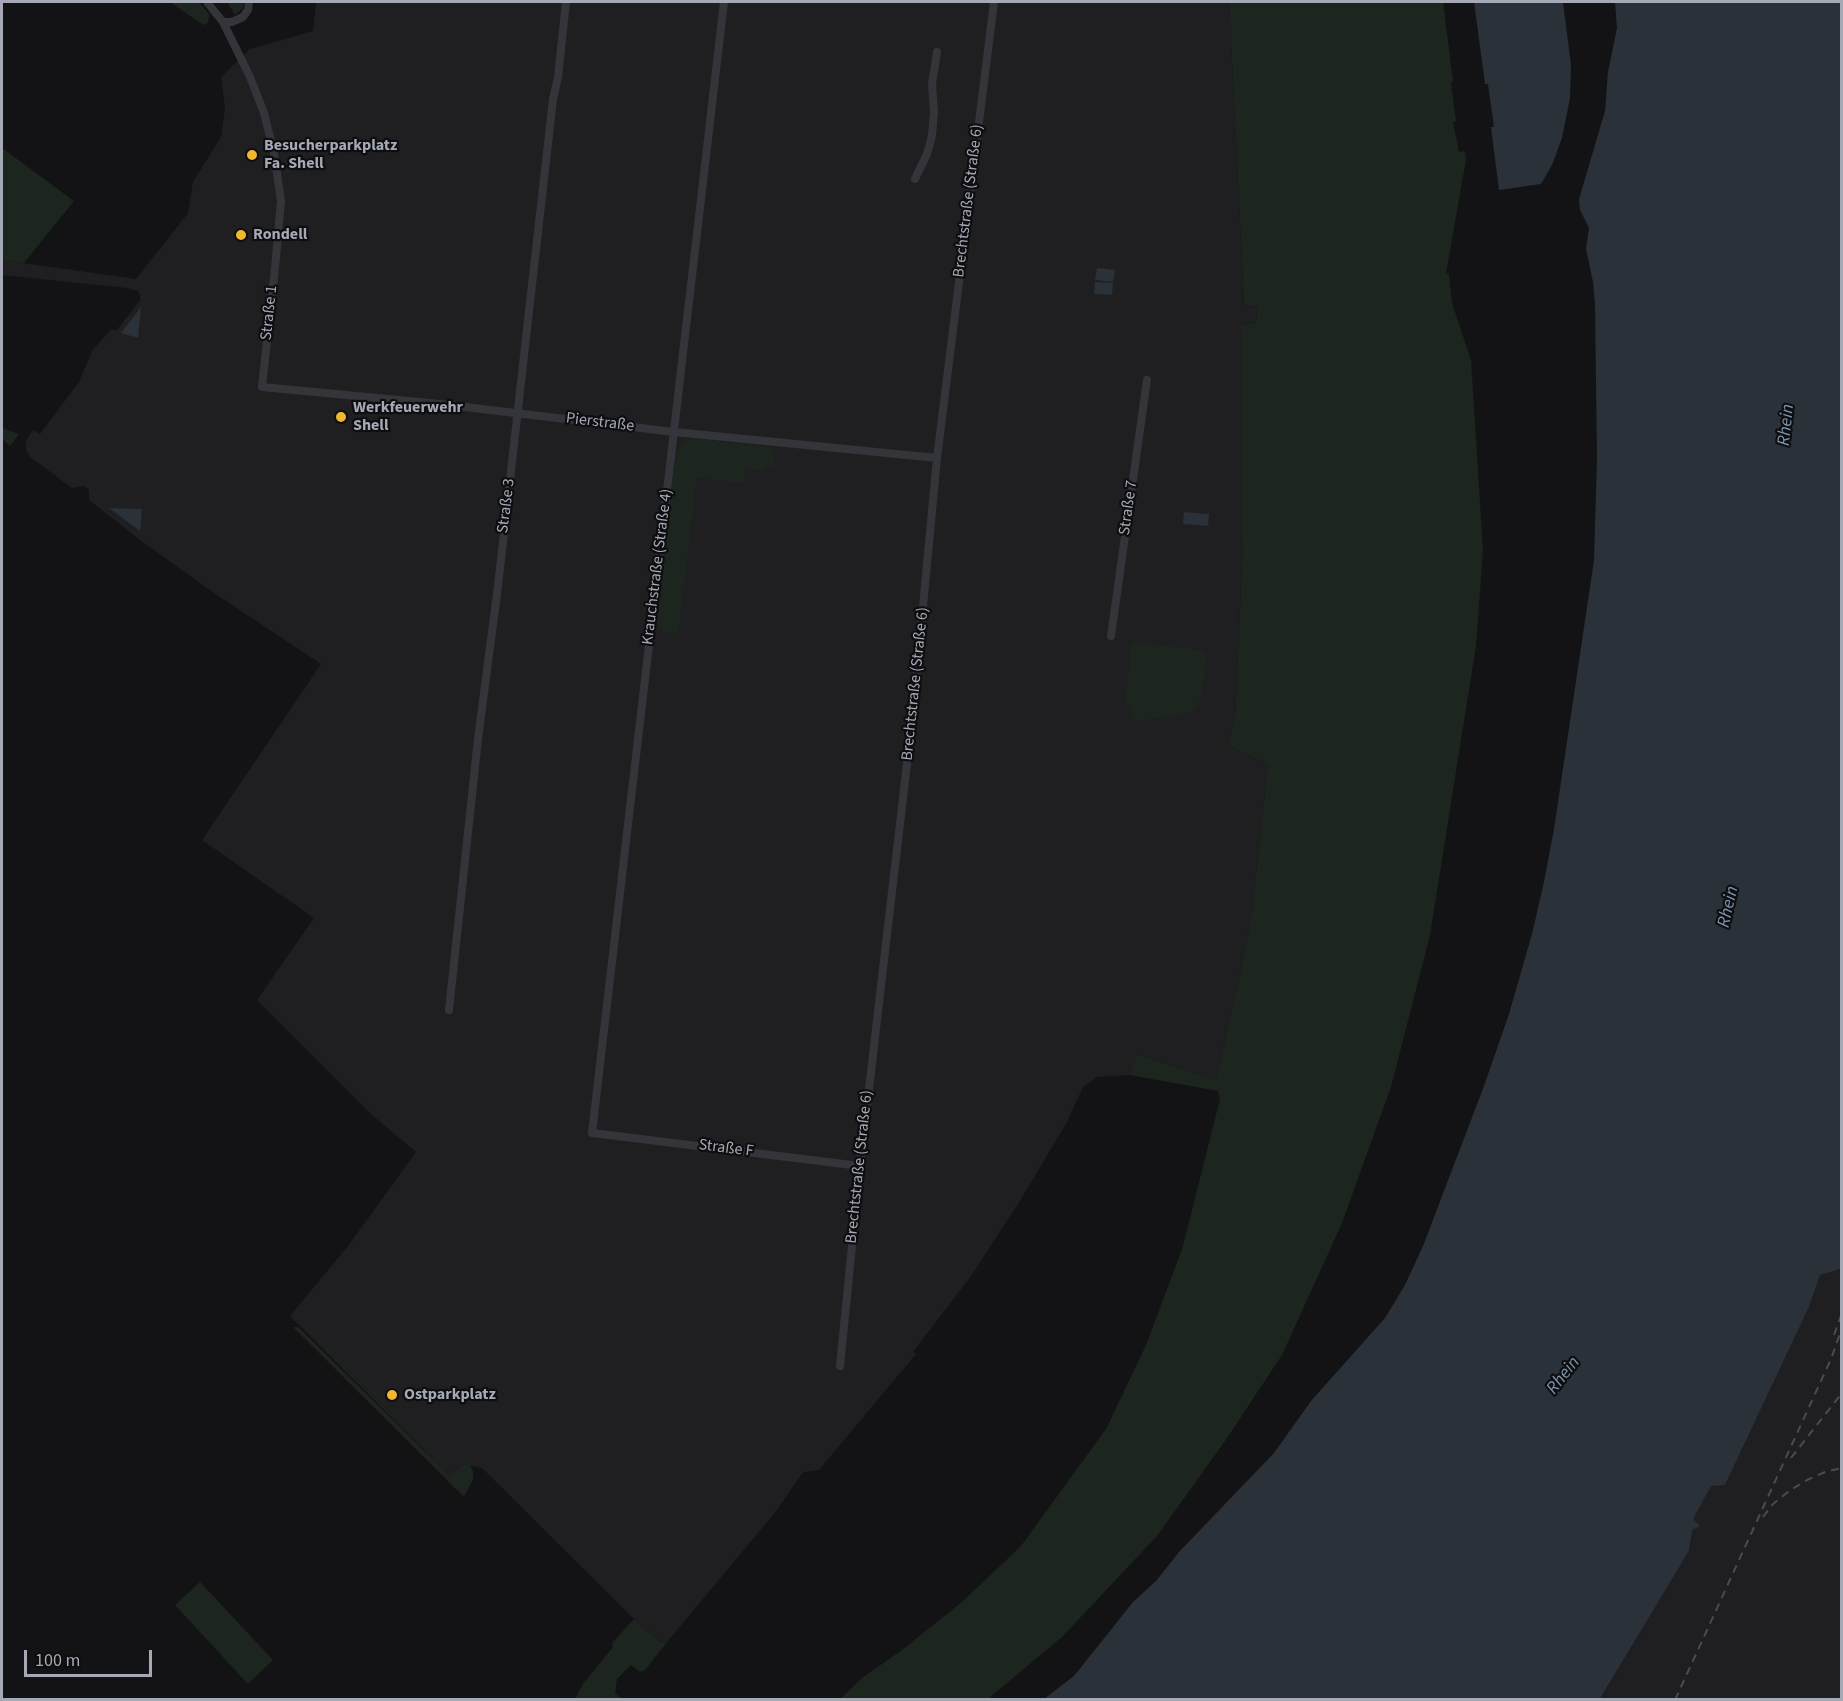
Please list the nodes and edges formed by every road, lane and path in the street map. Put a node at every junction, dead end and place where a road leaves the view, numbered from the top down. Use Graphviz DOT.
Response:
graph roads {
  1 [pos="207,2"];
  2 [pos="249,2"];
  3 [pos="566,2"];
  4 [pos="724,2"];
  5 [pos="994,2"];
  6 [pos="223,22"];
  7 [pos="937,52"];
  8 [pos="915,179"];
  9 [pos="1147,380"];
  10 [pos="262,387"];
  11 [pos="518,413"];
  12 [pos="674,432"];
  13 [pos="938,458"];
  14 [pos="1111,636"];
  15 [pos="449,1010"];
  16 [pos="592,1132"];
  17 [pos="860,1166"];
  18 [pos="840,1366"];
  1 -- 6 [label="street, Straße 1"];
  2 -- 6 [label="street"];
  3 -- 11 [label="street, Straße 3"];
  4 -- 12 [label="street, Krauchstraße (Straße 4)"];
  5 -- 13 [label="street, Brechtstraße (Straße 6)"];
  6 -- 10 [label="street, Straße 1"];
  7 -- 8 [label="street"];
  9 -- 14 [label="street, Straße 7"];
  10 -- 11 [label="street, Pierstraße"];
  11 -- 12 [label="street, Pierstraße"];
  11 -- 15 [label="street, Straße 3"];
  12 -- 13 [label="street, Pierstraße"];
  12 -- 16 [label="street, Krauchstraße (Straße 4)"];
  13 -- 17 [label="street, Brechtstraße (Straße 6)"];
  16 -- 17 [label="street, Straße F"];
  17 -- 18 [label="street, Brechtstraße (Straße 6)"];
}
